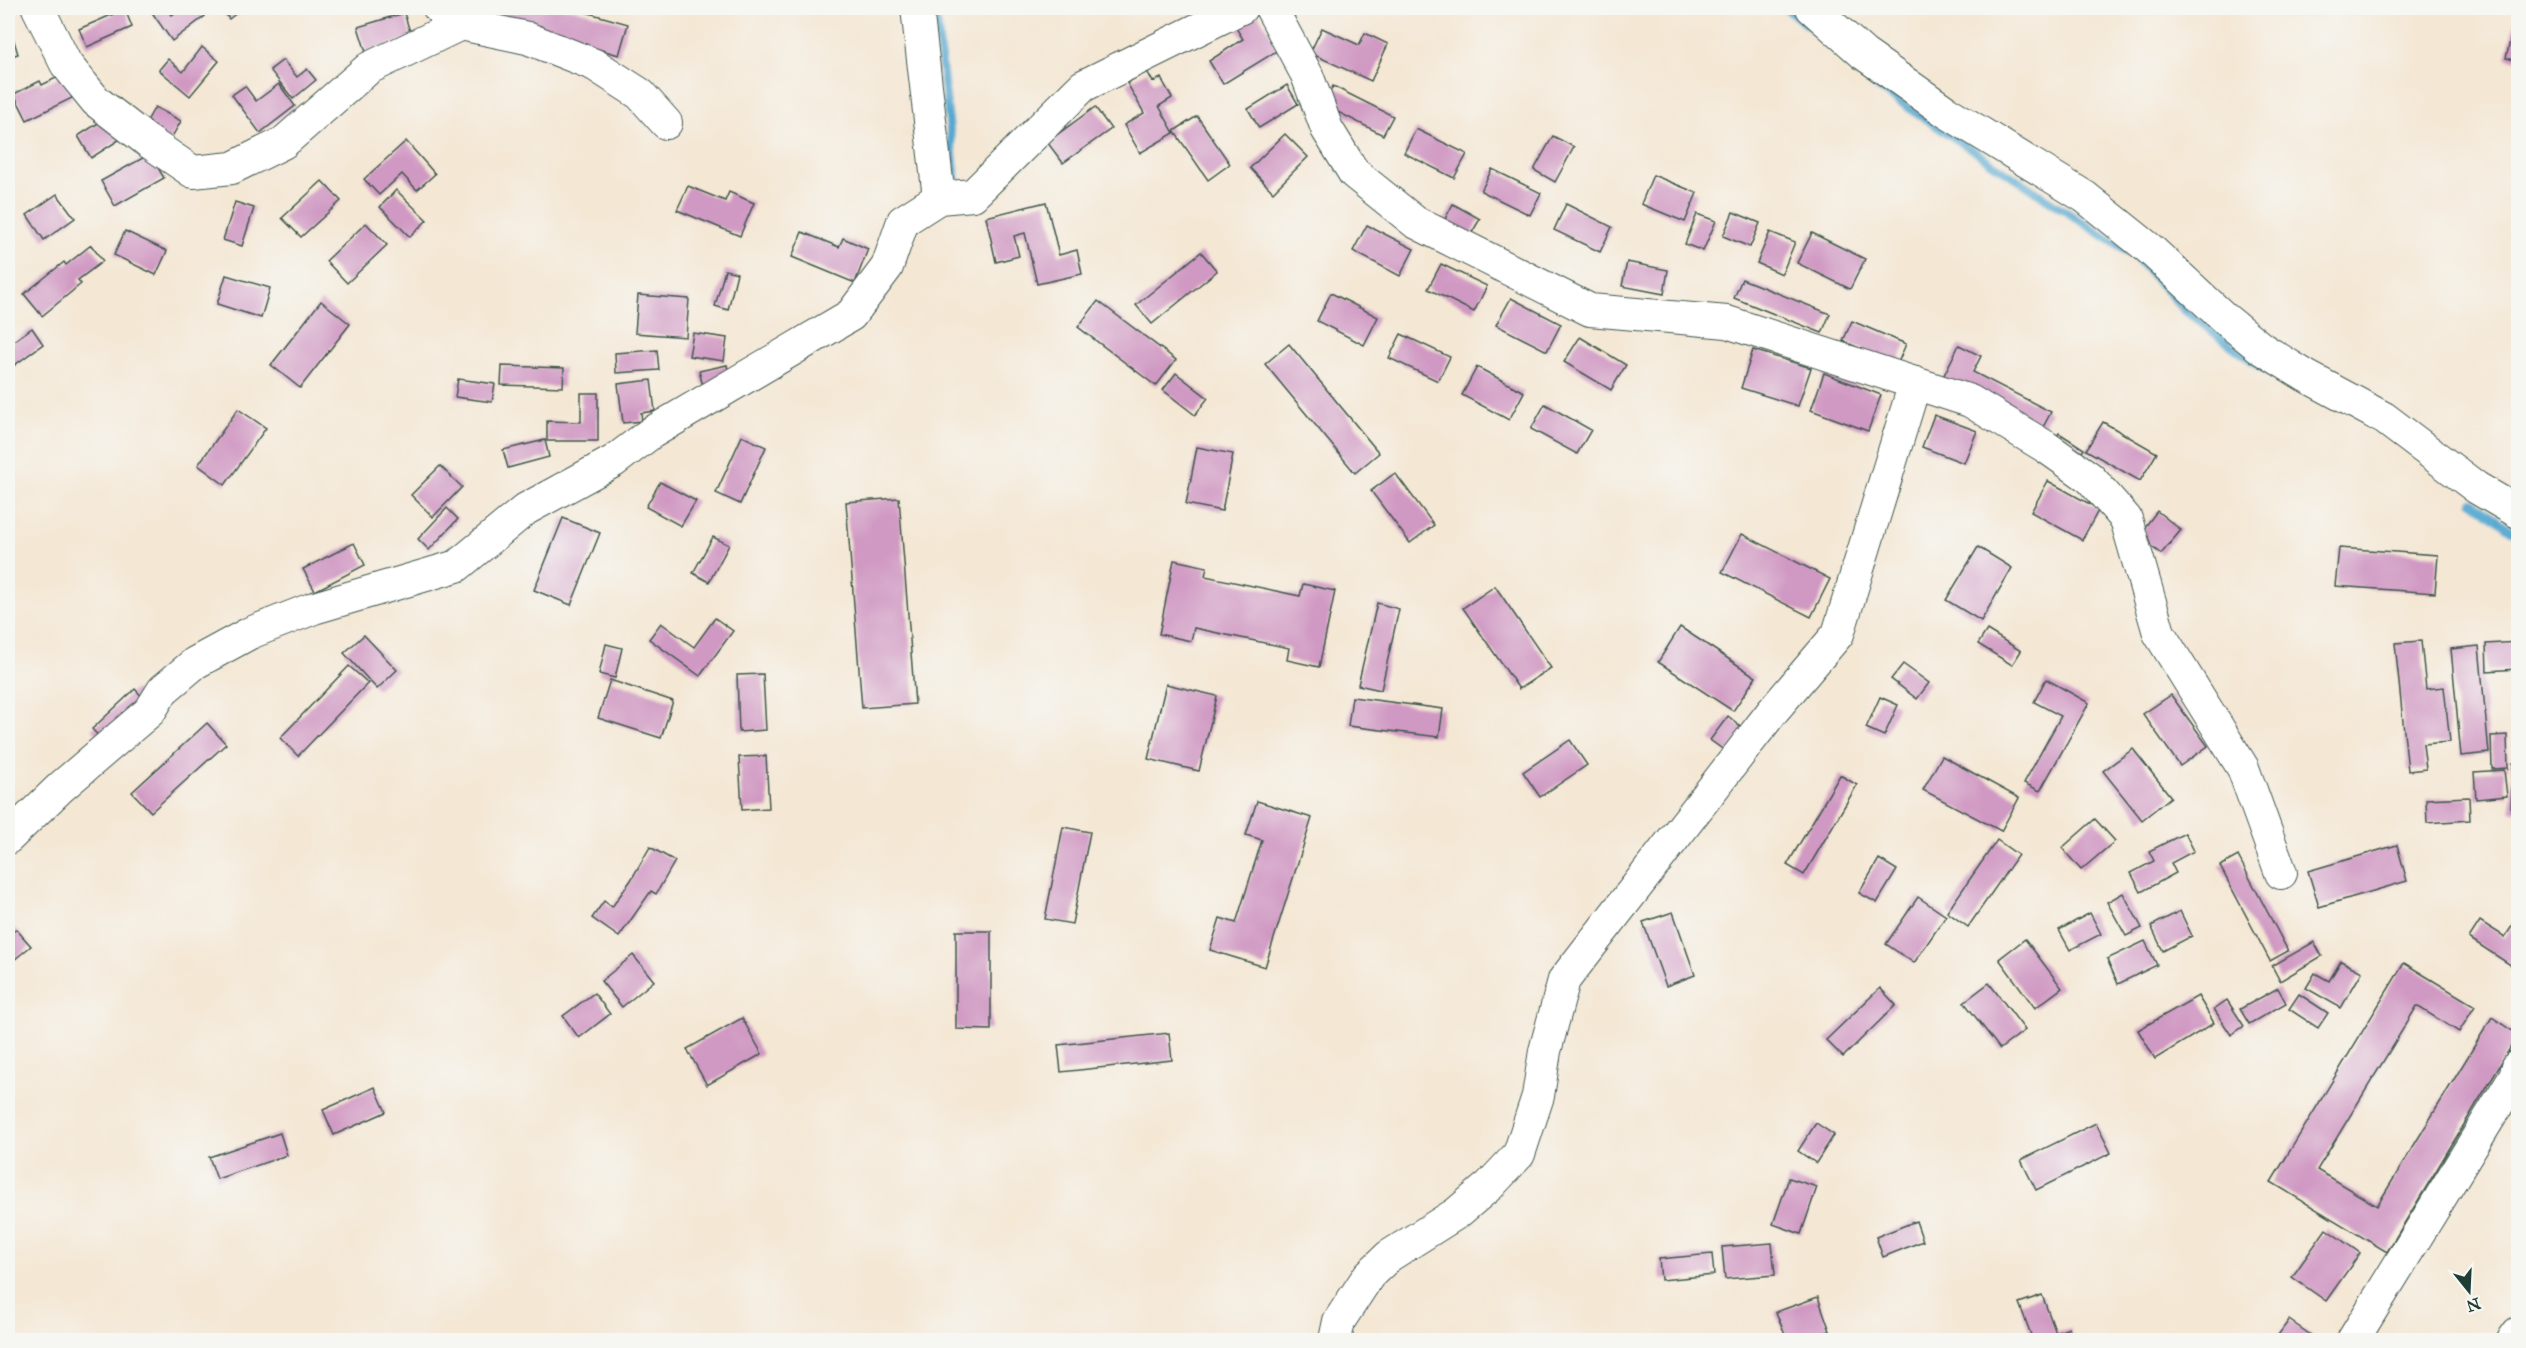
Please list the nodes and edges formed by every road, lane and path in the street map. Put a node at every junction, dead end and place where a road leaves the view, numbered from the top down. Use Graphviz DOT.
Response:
graph roads {
  1 [pos="38,8"];
  2 [pos="917,8"];
  3 [pos="1241,8"];
  4 [pos="1271,8"];
  5 [pos="1812,8"];
  6 [pos="450,16"];
  7 [pos="666,123"];
  8 [pos="939,198"];
  9 [pos="1915,383"];
  10 [pos="2518,512"];
  11 [pos="8,838"];
  12 [pos="2281,873"];
  13 [pos="2518,1066"];
  14 [pos="2518,1333"];
  15 [pos="1335,1341"];
  16 [pos="2354,1341"];
  17 [pos="2513,1341"];
  1 -- 6 [label="street"];
  2 -- 8 [label="street"];
  3 -- 8 [label="street"];
  4 -- 9 [label="street"];
  5 -- 10 [label="street"];
  6 -- 7 [label="street"];
  8 -- 11 [label="street"];
  9 -- 12 [label="street"];
  9 -- 15 [label="street"];
  13 -- 16 [label="street"];
  14 -- 17 [label="street"];
}
